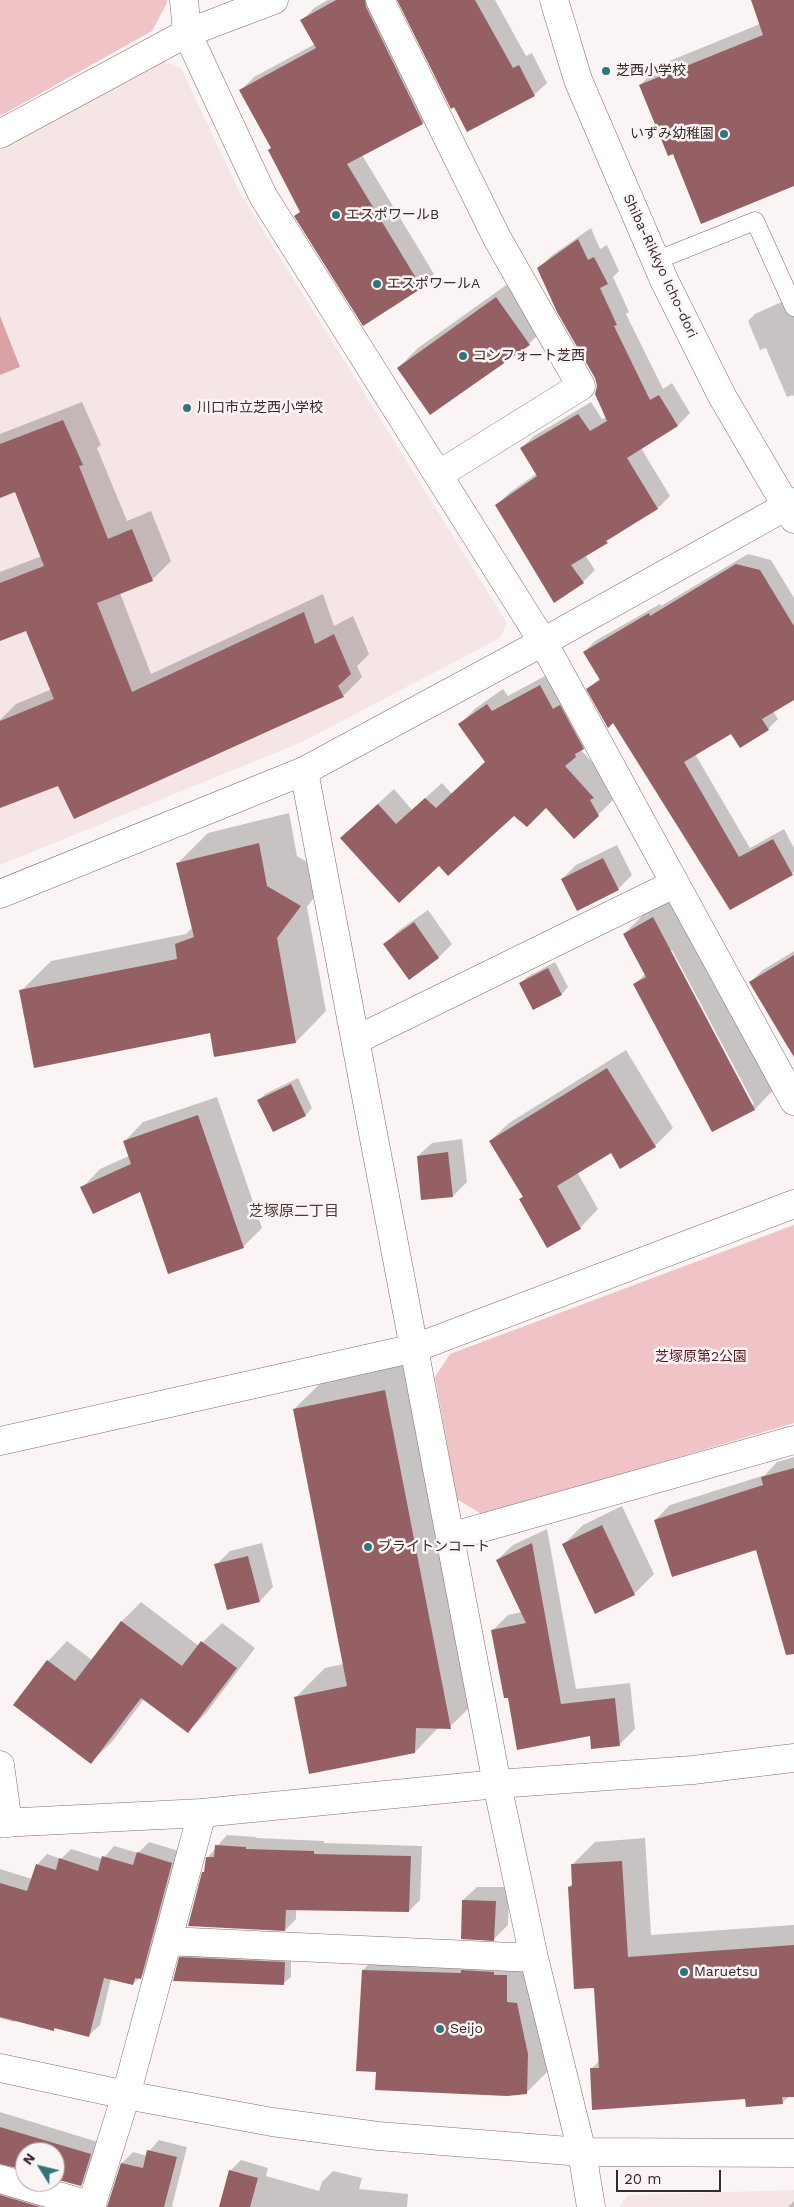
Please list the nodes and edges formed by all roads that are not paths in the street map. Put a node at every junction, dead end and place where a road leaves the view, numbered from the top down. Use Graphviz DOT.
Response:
graph roads {
  1 [pos="184,0"];
  2 [pos="274,0"];
  3 [pos="380,0"];
  4 [pos="554,0"];
  5 [pos="187,33"];
  6 [pos="0,134"];
  7 [pos="655,261"];
  8 [pos="794,307"];
  9 [pos="438,475"];
  10 [pos="792,509"];
  11 [pos="543,642"];
  12 [pos="304,771"];
  13 [pos="674,884"];
  14 [pos="0,894"];
  15 [pos="356,1040"];
  16 [pos="794,1101"];
  17 [pos="794,1204"];
  18 [pos="415,1348"];
  19 [pos="794,1440"];
  20 [pos="0,1441"];
  21 [pos="450,1537"];
  22 [pos="794,1758"];
  23 [pos="0,1765"];
  24 [pos="498,1784"];
  25 [pos="202,1813"];
  26 [pos="4,1823"];
  27 [pos="168,1941"];
  28 [pos="534,1958"];
  29 [pos="0,2068"];
  30 [pos="126,2096"];
  31 [pos="582,2152"];
  32 [pos="794,2153"];
  33 [pos="0,2179"];
  34 [pos="92,2206"];
  35 [pos="591,2207"];
  1 -- 5 [label="street"];
  2 -- 5 [label="street"];
  3 -- 9 [label="street"];
  4 -- 7 [label="street, Shiba-Rikkyo Icho-dori"];
  5 -- 6 [label="street"];
  5 -- 9 [label="street"];
  7 -- 8 [label="lane"];
  7 -- 10 [label="street, Shiba-Rikkyo Icho-dori"];
  9 -- 11 [label="street"];
  10 -- 11 [label="street"];
  11 -- 12 [label="street"];
  11 -- 13 [label="street"];
  12 -- 14 [label="street"];
  12 -- 15 [label="street"];
  13 -- 15 [label="street"];
  13 -- 16 [label="street"];
  15 -- 18 [label="street"];
  17 -- 18 [label="street"];
  18 -- 20 [label="street"];
  18 -- 21 [label="street"];
  19 -- 21 [label="street"];
  21 -- 24 [label="street"];
  22 -- 24 [label="street"];
  23 -- 26 [label="street"];
  24 -- 25 [label="street"];
  24 -- 28 [label="street"];
  25 -- 26 [label="street"];
  25 -- 27 [label="street"];
  27 -- 28 [label="street"];
  27 -- 30 [label="street"];
  28 -- 31 [label="street"];
  29 -- 30 [label="street"];
  30 -- 31 [label="street"];
  30 -- 34 [label="street"];
  31 -- 32 [label="street"];
  31 -- 35 [label="street"];
  33 -- 34 [label="street"];
}
